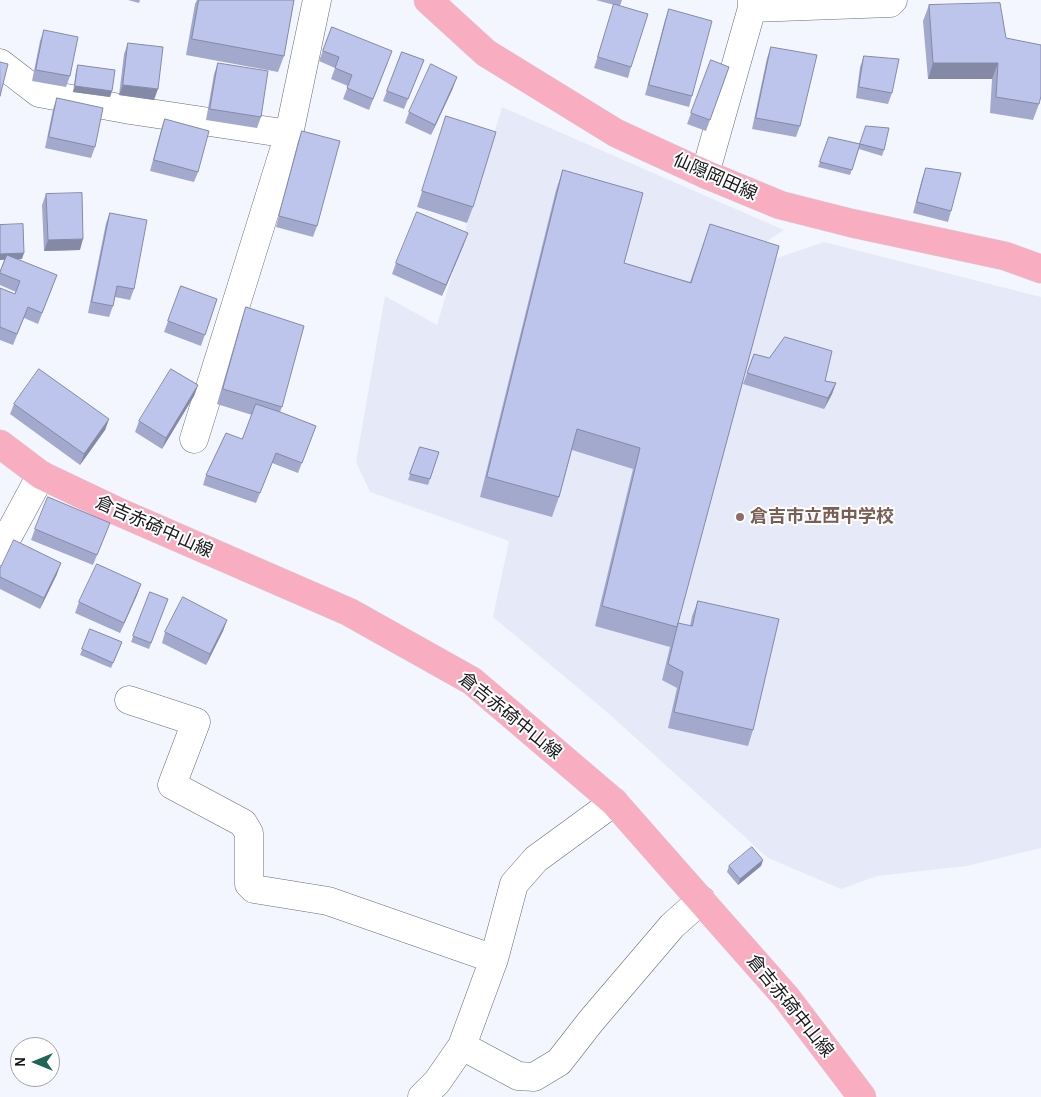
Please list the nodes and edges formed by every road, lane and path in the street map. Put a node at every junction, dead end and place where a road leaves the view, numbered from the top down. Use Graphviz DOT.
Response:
graph roads {
  1 [pos="317,0"];
  2 [pos="428,0"];
  3 [pos="893,0"];
  4 [pos="752,4"];
  5 [pos="0,64"];
  6 [pos="289,134"];
  7 [pos="705,174"];
  8 [pos="1041,269"];
  9 [pos="194,439"];
  10 [pos="0,444"];
  11 [pos="41,475"];
  12 [pos="0,551"];
  13 [pos="129,700"];
  14 [pos="614,802"];
  15 [pos="702,900"];
  16 [pos="494,959"];
  17 [pos="462,1046"];
  18 [pos="422,1097"];
  19 [pos="862,1097"];
  1 -- 6 [label="street"];
  2 -- 7 [label="main road, 仙隠岡田線"];
  3 -- 4 [label="street"];
  4 -- 7 [label="street"];
  5 -- 6 [label="street"];
  6 -- 9 [label="street"];
  7 -- 8 [label="main road, 仙隠岡田線"];
  10 -- 11 [label="main road, 倉吉赤碕中山線"];
  11 -- 12 [label="street"];
  11 -- 14 [label="main road, 倉吉赤碕中山線"];
  13 -- 16 [label="street"];
  14 -- 15 [label="main road, 倉吉赤碕中山線"];
  14 -- 16 [label="street"];
  15 -- 17 [label="street"];
  15 -- 19 [label="main road, 倉吉赤碕中山線"];
  16 -- 17 [label="street"];
  17 -- 18 [label="street"];
}
